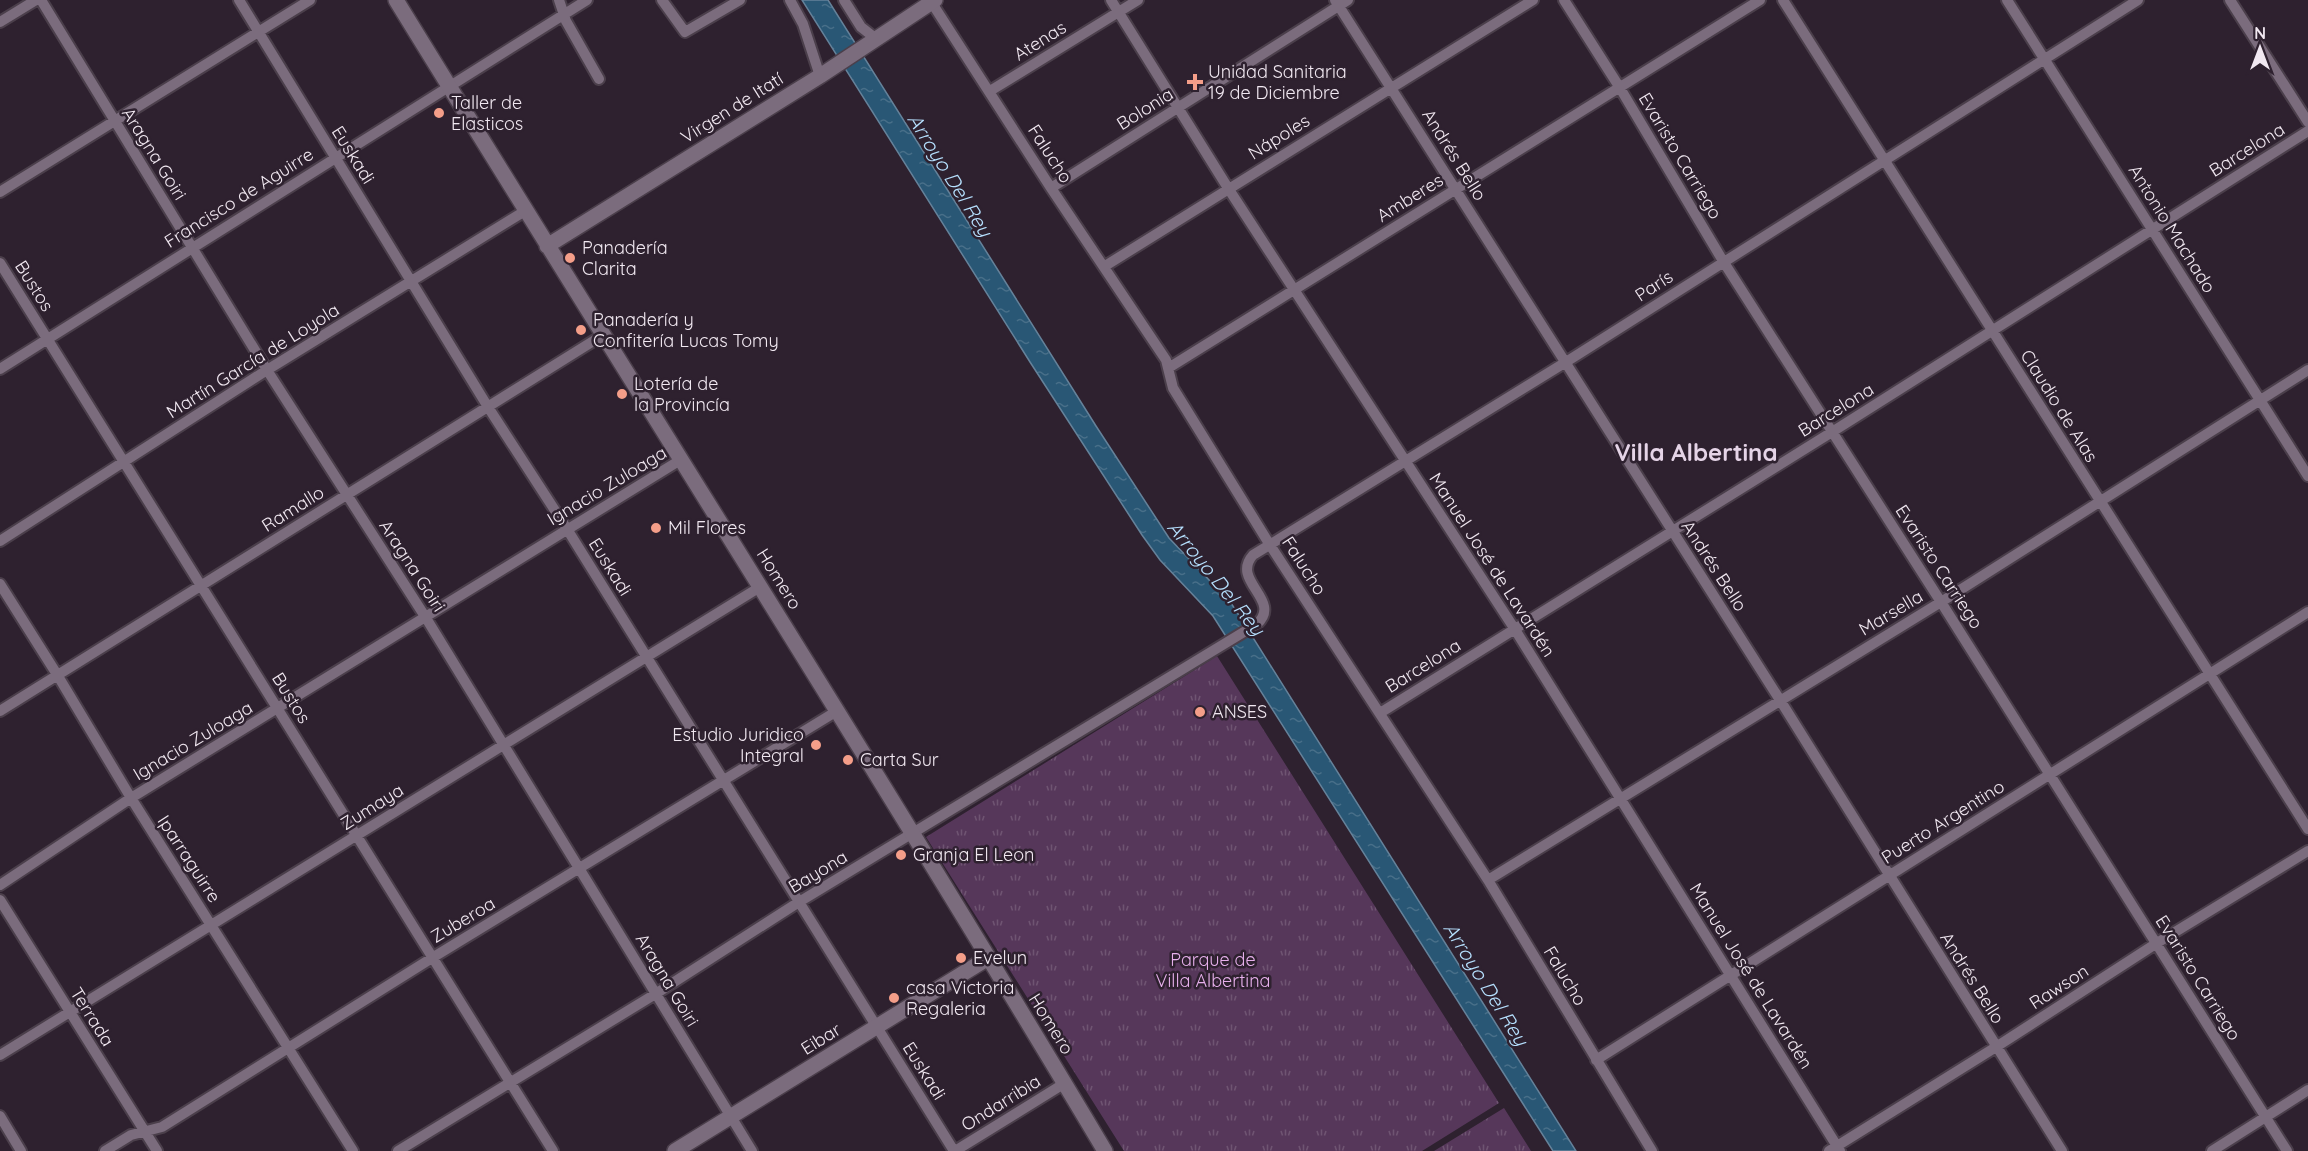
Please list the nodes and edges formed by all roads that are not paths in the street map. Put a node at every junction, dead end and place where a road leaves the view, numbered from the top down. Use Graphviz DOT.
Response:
graph roads {
  1 [pos="36,0"];
  2 [pos="41,0"];
  3 [pos="239,0"];
  4 [pos="310,0"];
  5 [pos="396,0"];
  6 [pos="559,0"];
  7 [pos="587,0"];
  8 [pos="662,0"];
  9 [pos="740,0"];
  10 [pos="790,0"];
  11 [pos="844,0"];
  12 [pos="1111,0"];
  13 [pos="1138,0"];
  14 [pos="1533,0"];
  15 [pos="1564,0"];
  16 [pos="1760,0"];
  17 [pos="1783,0"];
  18 [pos="2007,0"];
  19 [pos="2138,0"];
  20 [pos="2230,0"];
  21 [pos="932,1"];
  22 [pos="1341,2"];
  23 [pos="1119,12"];
  24 [pos="565,14"];
  25 [pos="0,22"];
  26 [pos="258,32"];
  27 [pos="871,41"];
  28 [pos="2044,59"];
  29 [pos="825,73"];
  30 [pos="599,79"];
  31 [pos="1392,87"];
  32 [pos="450,88"];
  33 [pos="1620,88"];
  34 [pos="990,91"];
  35 [pos="1179,108"];
  36 [pos="114,122"];
  37 [pos="2308,122"];
  38 [pos="2308,131"];
  39 [pos="335,158"];
  40 [pos="1884,160"];
  41 [pos="1051,188"];
  42 [pos="1228,188"];
  43 [pos="1456,188"];
  44 [pos="0,192"];
  45 [pos="525,212"];
  46 [pos="2152,228"];
  47 [pos="547,246"];
  48 [pos="191,247"];
  49 [pos="1723,261"];
  50 [pos="0,263"];
  51 [pos="1105,266"];
  52 [pos="411,281"];
  53 [pos="1294,290"];
  54 [pos="1993,330"];
  55 [pos="603,335"];
  56 [pos="47,339"];
  57 [pos="1566,363"];
  58 [pos="1170,367"];
  59 [pos="0,369"];
  60 [pos="267,370"];
  61 [pos="2308,370"];
  62 [pos="2260,399"];
  63 [pos="488,407"];
  64 [pos="1832,432"];
  65 [pos="682,459"];
  66 [pos="1406,462"];
  67 [pos="124,463"];
  68 [pos="2308,476"];
  69 [pos="346,495"];
  70 [pos="2099,502"];
  71 [pos="567,529"];
  72 [pos="1672,531"];
  73 [pos="0,541"];
  74 [pos="1270,545"];
  75 [pos="0,584"];
  76 [pos="200,586"];
  77 [pos="760,586"];
  78 [pos="1941,602"];
  79 [pos="2308,612"];
  80 [pos="426,618"];
  81 [pos="1257,624"];
  82 [pos="1514,628"];
  83 [pos="646,656"];
  84 [pos="2211,674"];
  85 [pos="58,676"];
  86 [pos="1780,700"];
  87 [pos="279,708"];
  88 [pos="0,711"];
  89 [pos="837,711"];
  90 [pos="1380,713"];
  91 [pos="502,744"];
  92 [pos="2050,774"];
  93 [pos="723,780"];
  94 [pos="131,798"];
  95 [pos="1620,800"];
  96 [pos="2308,829"];
  97 [pos="358,835"];
  98 [pos="913,835"];
  99 [pos="2308,851"];
  100 [pos="579,869"];
  101 [pos="1888,876"];
  102 [pos="1488,880"];
  103 [pos="0,885"];
  104 [pos="0,900"];
  105 [pos="800,902"];
  106 [pos="211,923"];
  107 [pos="2157,943"];
  108 [pos="432,958"];
  109 [pos="988,958"];
  110 [pos="1732,975"];
  111 [pos="657,993"];
  112 [pos="70,1013"];
  113 [pos="877,1027"];
  114 [pos="1996,1047"];
  115 [pos="289,1048"];
  116 [pos="0,1054"];
  117 [pos="1596,1060"];
  118 [pos="511,1082"];
  119 [pos="1065,1083"];
  120 [pos="2308,1090"];
  121 [pos="0,1116"];
  122 [pos="2266,1117"];
  123 [pos="731,1118"];
  124 [pos="146,1132"];
  125 [pos="1836,1149"];
  126 [pos="21,1151"];
  127 [pos="105,1151"];
  128 [pos="157,1151"];
  129 [pos="353,1151"];
  130 [pos="398,1151"];
  131 [pos="554,1151"];
  132 [pos="675,1151"];
  133 [pos="752,1151"];
  134 [pos="955,1151"];
  135 [pos="1105,1151"];
  136 [pos="1652,1151"];
  137 [pos="2062,1151"];
  138 [pos="2212,1151"];
  139 [pos="2287,1151"];
  1 -- 25 [label="street"];
  2 -- 36 [label="street, Aragna Goiri"];
  3 -- 26 [label="street, Euskadi"];
  4 -- 26 [label="street"];
  5 -- 32 [label="main road, Homero"];
  6 -- 24 [label="street"];
  7 -- 24 [label="street, Francisco de Aguirre"];
  8 -- 9 [label="street"];
  10 -- 29 [label="street"];
  11 -- 27 [label="street"];
  12 -- 23 [label="street, Manuel José de Lavardén"];
  13 -- 23 [label="street, Atenas"];
  14 -- 31 [label="street, Nápoles"];
  15 -- 33 [label="street, Evaristo Carriego"];
  16 -- 33 [label="street, Amberes"];
  17 -- 40 [label="street, Claudio de Alas"];
  18 -- 28 [label="street, Antonio Machado"];
  19 -- 28 [label="street, París"];
  20 -- 37 [label="street"];
  21 -- 27 [label="main road, Virgen de Itatí"];
  21 -- 34 [label="street, Falucho"];
  22 -- 31 [label="street, Andrés Bello"];
  22 -- 35 [label="street, Bolonia"];
  23 -- 34 [label="street, Atenas"];
  23 -- 35 [label="street, Manuel José de Lavardén"];
  24 -- 30 [label="street"];
  24 -- 32 [label="street, Francisco de Aguirre"];
  26 -- 36 [label="street"];
  26 -- 39 [label="street, Euskadi"];
  27 -- 29 [label="main road, Virgen de Itatí"];
  28 -- 40 [label="street, París"];
  28 -- 46 [label="street, Antonio Machado"];
  29 -- 47 [label="main road, Virgen de Itatí"];
  31 -- 42 [label="street, Nápoles"];
  31 -- 43 [label="street, Andrés Bello"];
  32 -- 39 [label="street, Francisco de Aguirre"];
  32 -- 45 [label="main road, Homero"];
  33 -- 43 [label="street, Amberes"];
  33 -- 49 [label="street, Evaristo Carriego"];
  34 -- 41 [label="street, Falucho"];
  35 -- 41 [label="street, Bolonia"];
  35 -- 42 [label="street, Manuel José de Lavardén"];
  36 -- 44 [label="street"];
  36 -- 48 [label="street, Aragna Goiri"];
  38 -- 46 [label="street, Barcelona"];
  39 -- 48 [label="street, Francisco de Aguirre"];
  39 -- 52 [label="street, Euskadi"];
  40 -- 49 [label="street, París"];
  40 -- 54 [label="street, Claudio de Alas"];
  41 -- 51 [label="street, Falucho"];
  42 -- 51 [label="street, Nápoles"];
  42 -- 53 [label="street, Manuel José de Lavardén"];
  43 -- 53 [label="street, Amberes"];
  43 -- 57 [label="street, Andrés Bello"];
  45 -- 47 [label="main road, Homero"];
  45 -- 52 [label="street, Martín García de Loyola"];
  46 -- 54 [label="street, Barcelona"];
  46 -- 62 [label="street, Antonio Machado"];
  47 -- 55 [label="main road, Homero"];
  48 -- 56 [label="street, Francisco de Aguirre"];
  48 -- 60 [label="street, Aragna Goiri"];
  49 -- 57 [label="street, París"];
  49 -- 64 [label="street, Evaristo Carriego"];
  50 -- 56 [label="street, Bustos"];
  51 -- 58 [label="street, Falucho"];
  52 -- 60 [label="street, Martín García de Loyola"];
  52 -- 63 [label="street, Euskadi"];
  53 -- 58 [label="street, Amberes"];
  53 -- 66 [label="street, Manuel José de Lavardén"];
  54 -- 64 [label="street, Barcelona"];
  54 -- 70 [label="street, Claudio de Alas"];
  55 -- 63 [label="street, Ramallo"];
  55 -- 65 [label="main road, Homero"];
  56 -- 59 [label="street, Francisco de Aguirre"];
  56 -- 67 [label="street, Bustos"];
  57 -- 66 [label="street, París"];
  57 -- 72 [label="street, Andrés Bello"];
  58 -- 74 [label="street, Falucho"];
  60 -- 67 [label="street, Martín García de Loyola"];
  60 -- 69 [label="street, Aragna Goiri"];
  61 -- 62 [label="street, Marsella"];
  62 -- 68 [label="street, Antonio Machado"];
  62 -- 70 [label="street, Marsella"];
  63 -- 69 [label="street, Ramallo"];
  63 -- 71 [label="street, Euskadi"];
  64 -- 72 [label="street, Barcelona"];
  64 -- 78 [label="street, Evaristo Carriego"];
  65 -- 71 [label="street, Ignacio Zuloaga"];
  65 -- 77 [label="main road, Homero"];
  66 -- 74 [label="street, París"];
  66 -- 82 [label="street, Manuel José de Lavardén"];
  67 -- 73 [label="street, Martín García de Loyola"];
  67 -- 76 [label="street, Bustos"];
  69 -- 76 [label="street, Ramallo"];
  69 -- 80 [label="street, Aragna Goiri"];
  70 -- 78 [label="street, Marsella"];
  70 -- 84 [label="street, Claudio de Alas"];
  71 -- 80 [label="street, Ignacio Zuloaga"];
  71 -- 83 [label="street, Euskadi"];
  72 -- 82 [label="street, Barcelona"];
  72 -- 86 [label="street, Andrés Bello"];
  74 -- 81 [label="street, París"];
  74 -- 90 [label="street, Falucho"];
  75 -- 85 [label="street, Iparraguirre"];
  76 -- 85 [label="street, Ramallo"];
  76 -- 87 [label="street, Bustos"];
  77 -- 83 [label="street, Zumaya"];
  77 -- 89 [label="main road, Homero"];
  78 -- 86 [label="street, Marsella"];
  78 -- 92 [label="street, Evaristo Carriego"];
  79 -- 84 [label="street, Puerto Argentino"];
  80 -- 87 [label="street, Ignacio Zuloaga"];
  80 -- 91 [label="street, Aragna Goiri"];
  81 -- 98 [label="street, Bayona"];
  82 -- 90 [label="street, Barcelona"];
  82 -- 95 [label="street, Manuel José de Lavardén"];
  83 -- 91 [label="street, Zumaya"];
  83 -- 93 [label="street, Euskadi"];
  84 -- 92 [label="street, Puerto Argentino"];
  84 -- 96 [label="street, Claudio de Alas"];
  85 -- 88 [label="street, Ramallo"];
  85 -- 94 [label="street, Iparraguirre"];
  86 -- 95 [label="street, Marsella"];
  86 -- 101 [label="street, Andrés Bello"];
  87 -- 94 [label="street, Ignacio Zuloaga"];
  87 -- 97 [label="street, Bustos"];
  89 -- 93 [label="street, Zuberoa"];
  89 -- 98 [label="main road, Homero"];
  90 -- 102 [label="street, Falucho"];
  91 -- 97 [label="street, Zumaya"];
  91 -- 100 [label="street, Aragna Goiri"];
  92 -- 101 [label="street, Puerto Argentino"];
  92 -- 107 [label="street, Evaristo Carriego"];
  93 -- 100 [label="street, Zuberoa"];
  93 -- 105 [label="street, Euskadi"];
  94 -- 103 [label="street, Ignacio Zuloaga"];
  94 -- 106 [label="street, Iparraguirre"];
  95 -- 102 [label="street, Marsella"];
  95 -- 110 [label="street, Manuel José de Lavardén"];
  97 -- 106 [label="street, Zumaya"];
  97 -- 108 [label="street, Bustos"];
  98 -- 105 [label="street, Bayona"];
  98 -- 109 [label="main road, Homero"];
  99 -- 107 [label="street, Rawson"];
  100 -- 108 [label="street, Zuberoa"];
  100 -- 111 [label="street, Aragna Goiri"];
  101 -- 110 [label="street, Puerto Argentino"];
  101 -- 114 [label="street, Andrés Bello"];
  102 -- 117 [label="street, Falucho"];
  104 -- 112 [label="street, Terrada"];
  105 -- 111 [label="street, Bayona"];
  105 -- 113 [label="street, Euskadi"];
  106 -- 112 [label="street, Zumaya"];
  106 -- 115 [label="street, Iparraguirre"];
  107 -- 114 [label="street, Rawson"];
  107 -- 122 [label="street, Evaristo Carriego"];
  108 -- 115 [label="street, Zuberoa"];
  108 -- 118 [label="street, Bustos"];
  109 -- 113 [label="main road, Eibar"];
  109 -- 119 [label="main road, Homero"];
  110 -- 117 [label="street, Puerto Argentino"];
  110 -- 125 [label="street, Manuel José de Lavardén"];
  111 -- 118 [label="street, Bayona"];
  111 -- 123 [label="street, Aragna Goiri"];
  112 -- 116 [label="street, Zumaya"];
  112 -- 124 [label="street, Terrada"];
  113 -- 123 [label="main road, Eibar"];
  113 -- 134 [label="street, Euskadi"];
  114 -- 125 [label="street, Rawson"];
  114 -- 137 [label="street, Andrés Bello"];
  115 -- 124 [label="street, Zuberoa"];
  115 -- 129 [label="street, Iparraguirre"];
  117 -- 136 [label="street, Falucho"];
  118 -- 130 [label="street, Bayona"];
  118 -- 131 [label="street, Bustos"];
  119 -- 134 [label="street, Ondarribia"];
  119 -- 135 [label="main road, Homero"];
  120 -- 122 [label="street"];
  121 -- 126 [label="street"];
  122 -- 138 [label="street"];
  122 -- 139 [label="street, Evaristo Carriego"];
  123 -- 132 [label="main road, Eibar"];
  123 -- 133 [label="street, Aragna Goiri"];
  124 -- 127 [label="street, Zuberoa"];
  124 -- 128 [label="street, Terrada"];
}
